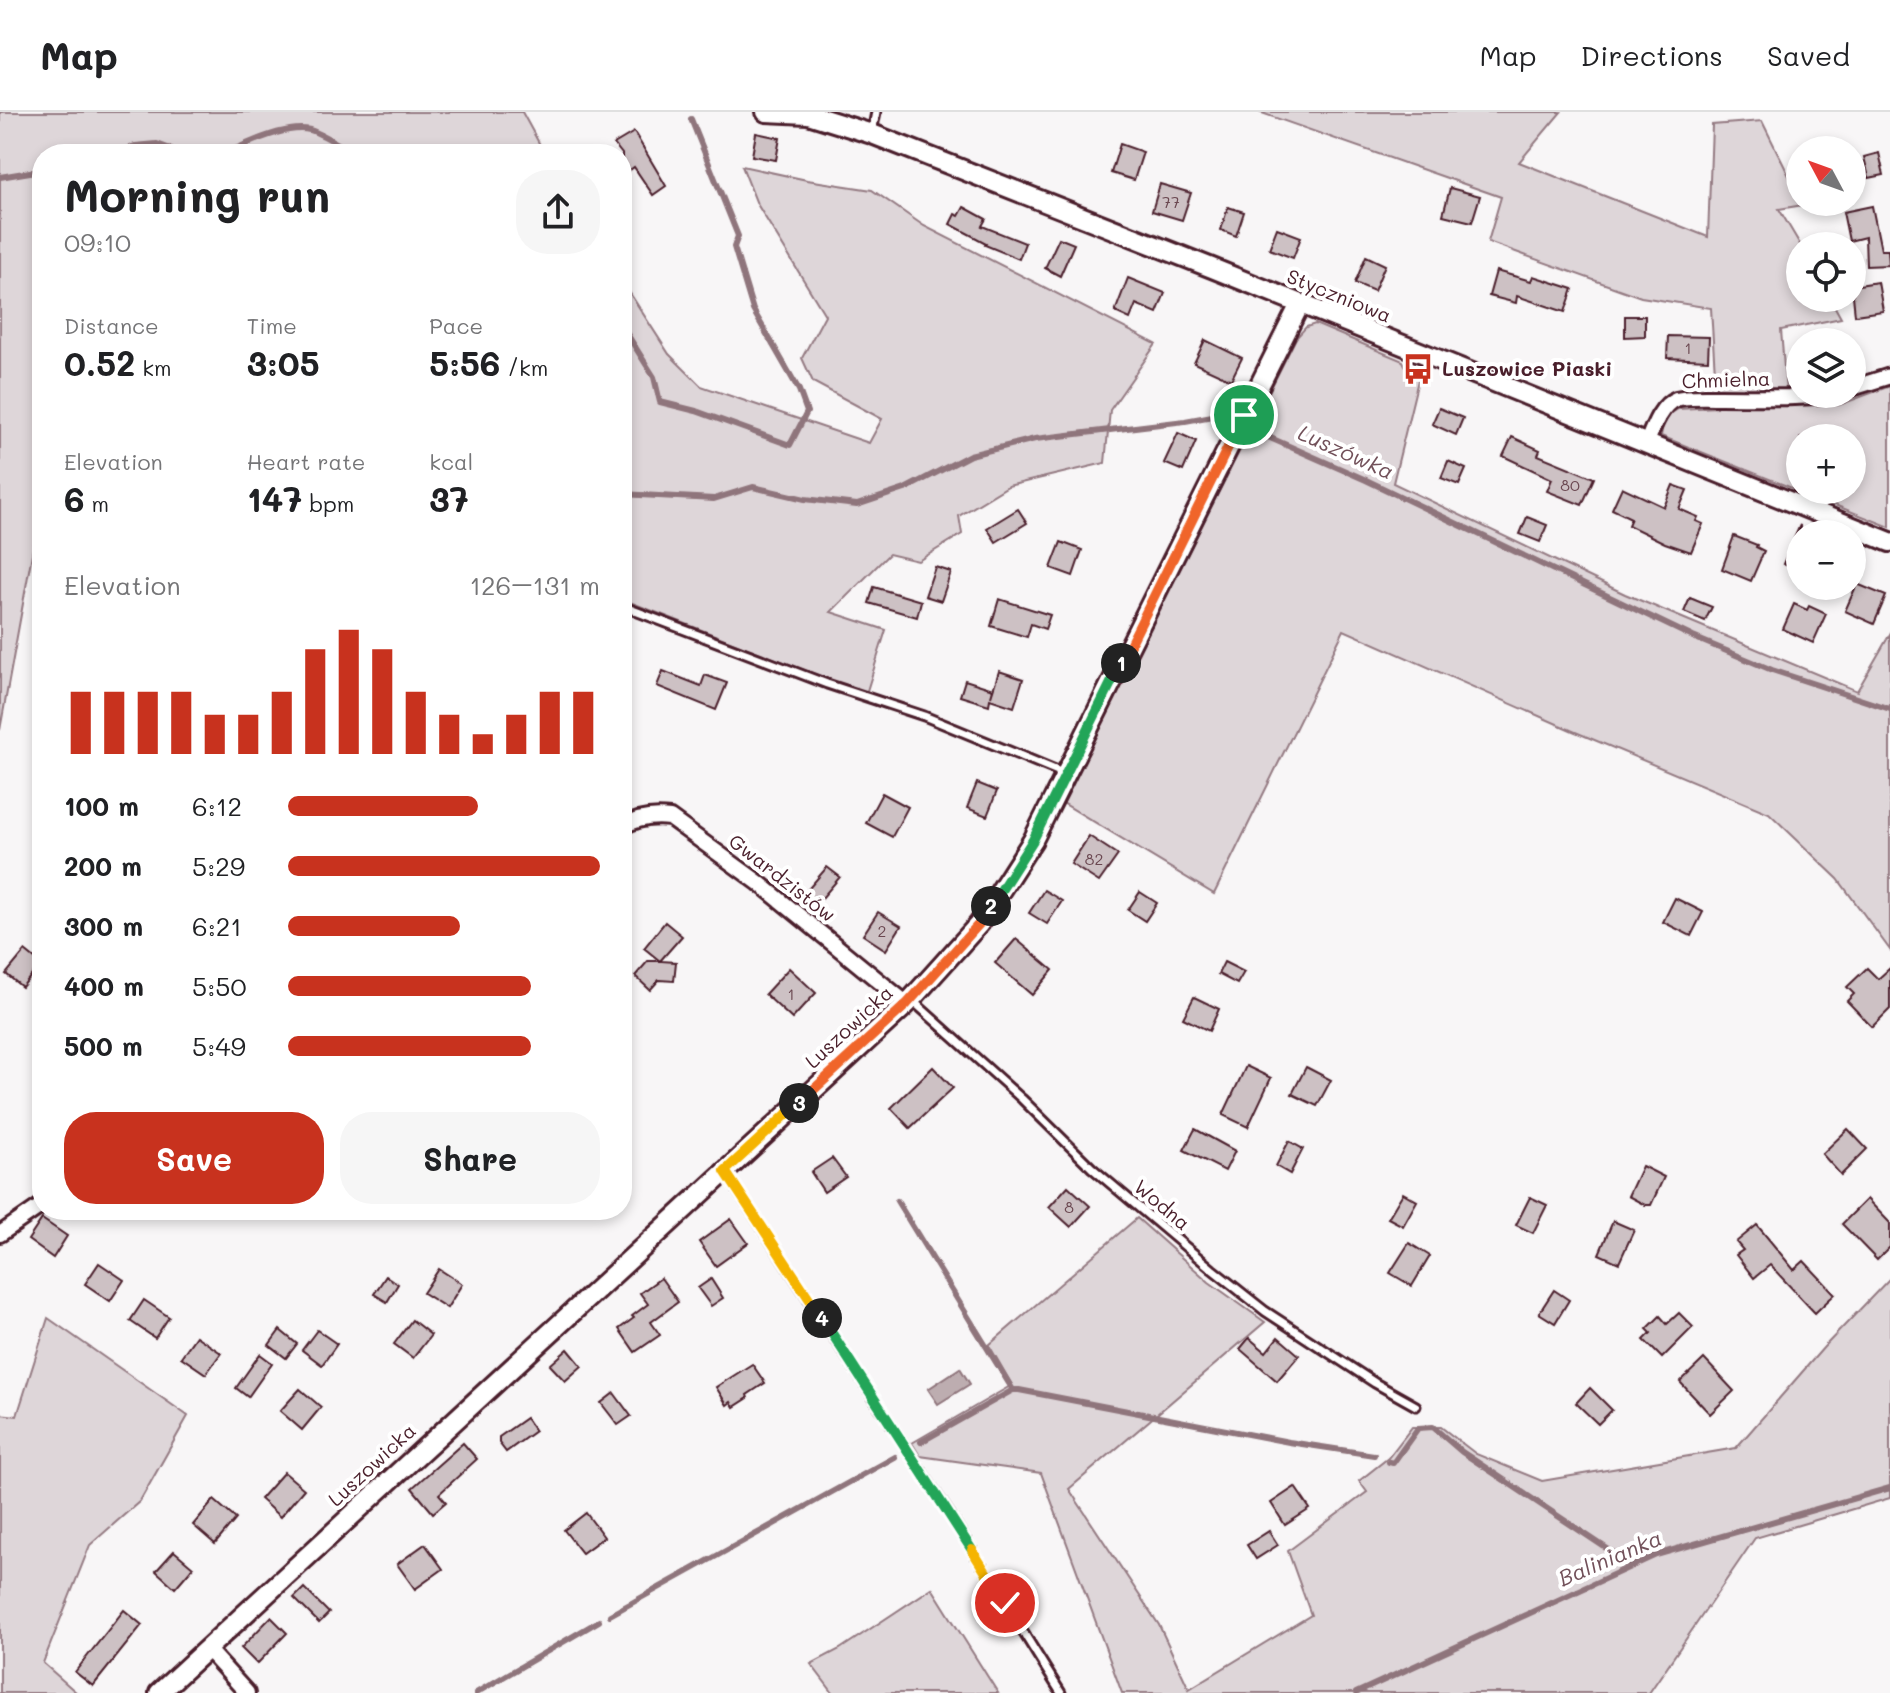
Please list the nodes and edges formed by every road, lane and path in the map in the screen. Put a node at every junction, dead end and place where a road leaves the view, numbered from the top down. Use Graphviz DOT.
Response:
graph roads {
  1 [pos="766,112"];
  2 [pos="876,112"];
  3 [pos="872,134"];
  4 [pos="1300,304"];
  5 [pos="1890,376"];
  6 [pos="1866,384"];
  7 [pos="1786,398"];
  8 [pos="1646,445"];
  9 [pos="1890,542"];
  10 [pos="632,610"];
  11 [pos="1066,775"];
  12 [pos="632,821"];
  13 [pos="909,1001"];
  14 [pos="725,1171"];
  15 [pos="32,1212"];
  16 [pos="0,1234"];
  17 [pos="1416,1406"];
  18 [pos="207,1649"];
  19 [pos="159,1693"];
  20 [pos="247,1693"];
  21 [pos="1061,1693"];
  1 -- 3 [label="street, Styczniowa"];
  2 -- 3 [label="lane"];
  3 -- 4 [label="street, Styczniowa"];
  4 -- 8 [label="street, Styczniowa"];
  4 -- 11 [label="street, Luszowicka"];
  5 -- 6 [label="street"];
  7 -- 8 [label="street, Chmielna"];
  8 -- 9 [label="street, Styczniowa"];
  10 -- 11 [label="lane"];
  11 -- 13 [label="street, Luszowicka"];
  12 -- 13 [label="street, Gwardzistów"];
  13 -- 14 [label="street, Luszowicka"];
  13 -- 17 [label="lane, Wodna"];
  14 -- 18 [label="street, Luszowicka"];
  14 -- 21 [label="lane"];
  15 -- 16 [label="street"];
  18 -- 19 [label="street, Luszowicka"];
  18 -- 20 [label="street"];
}
